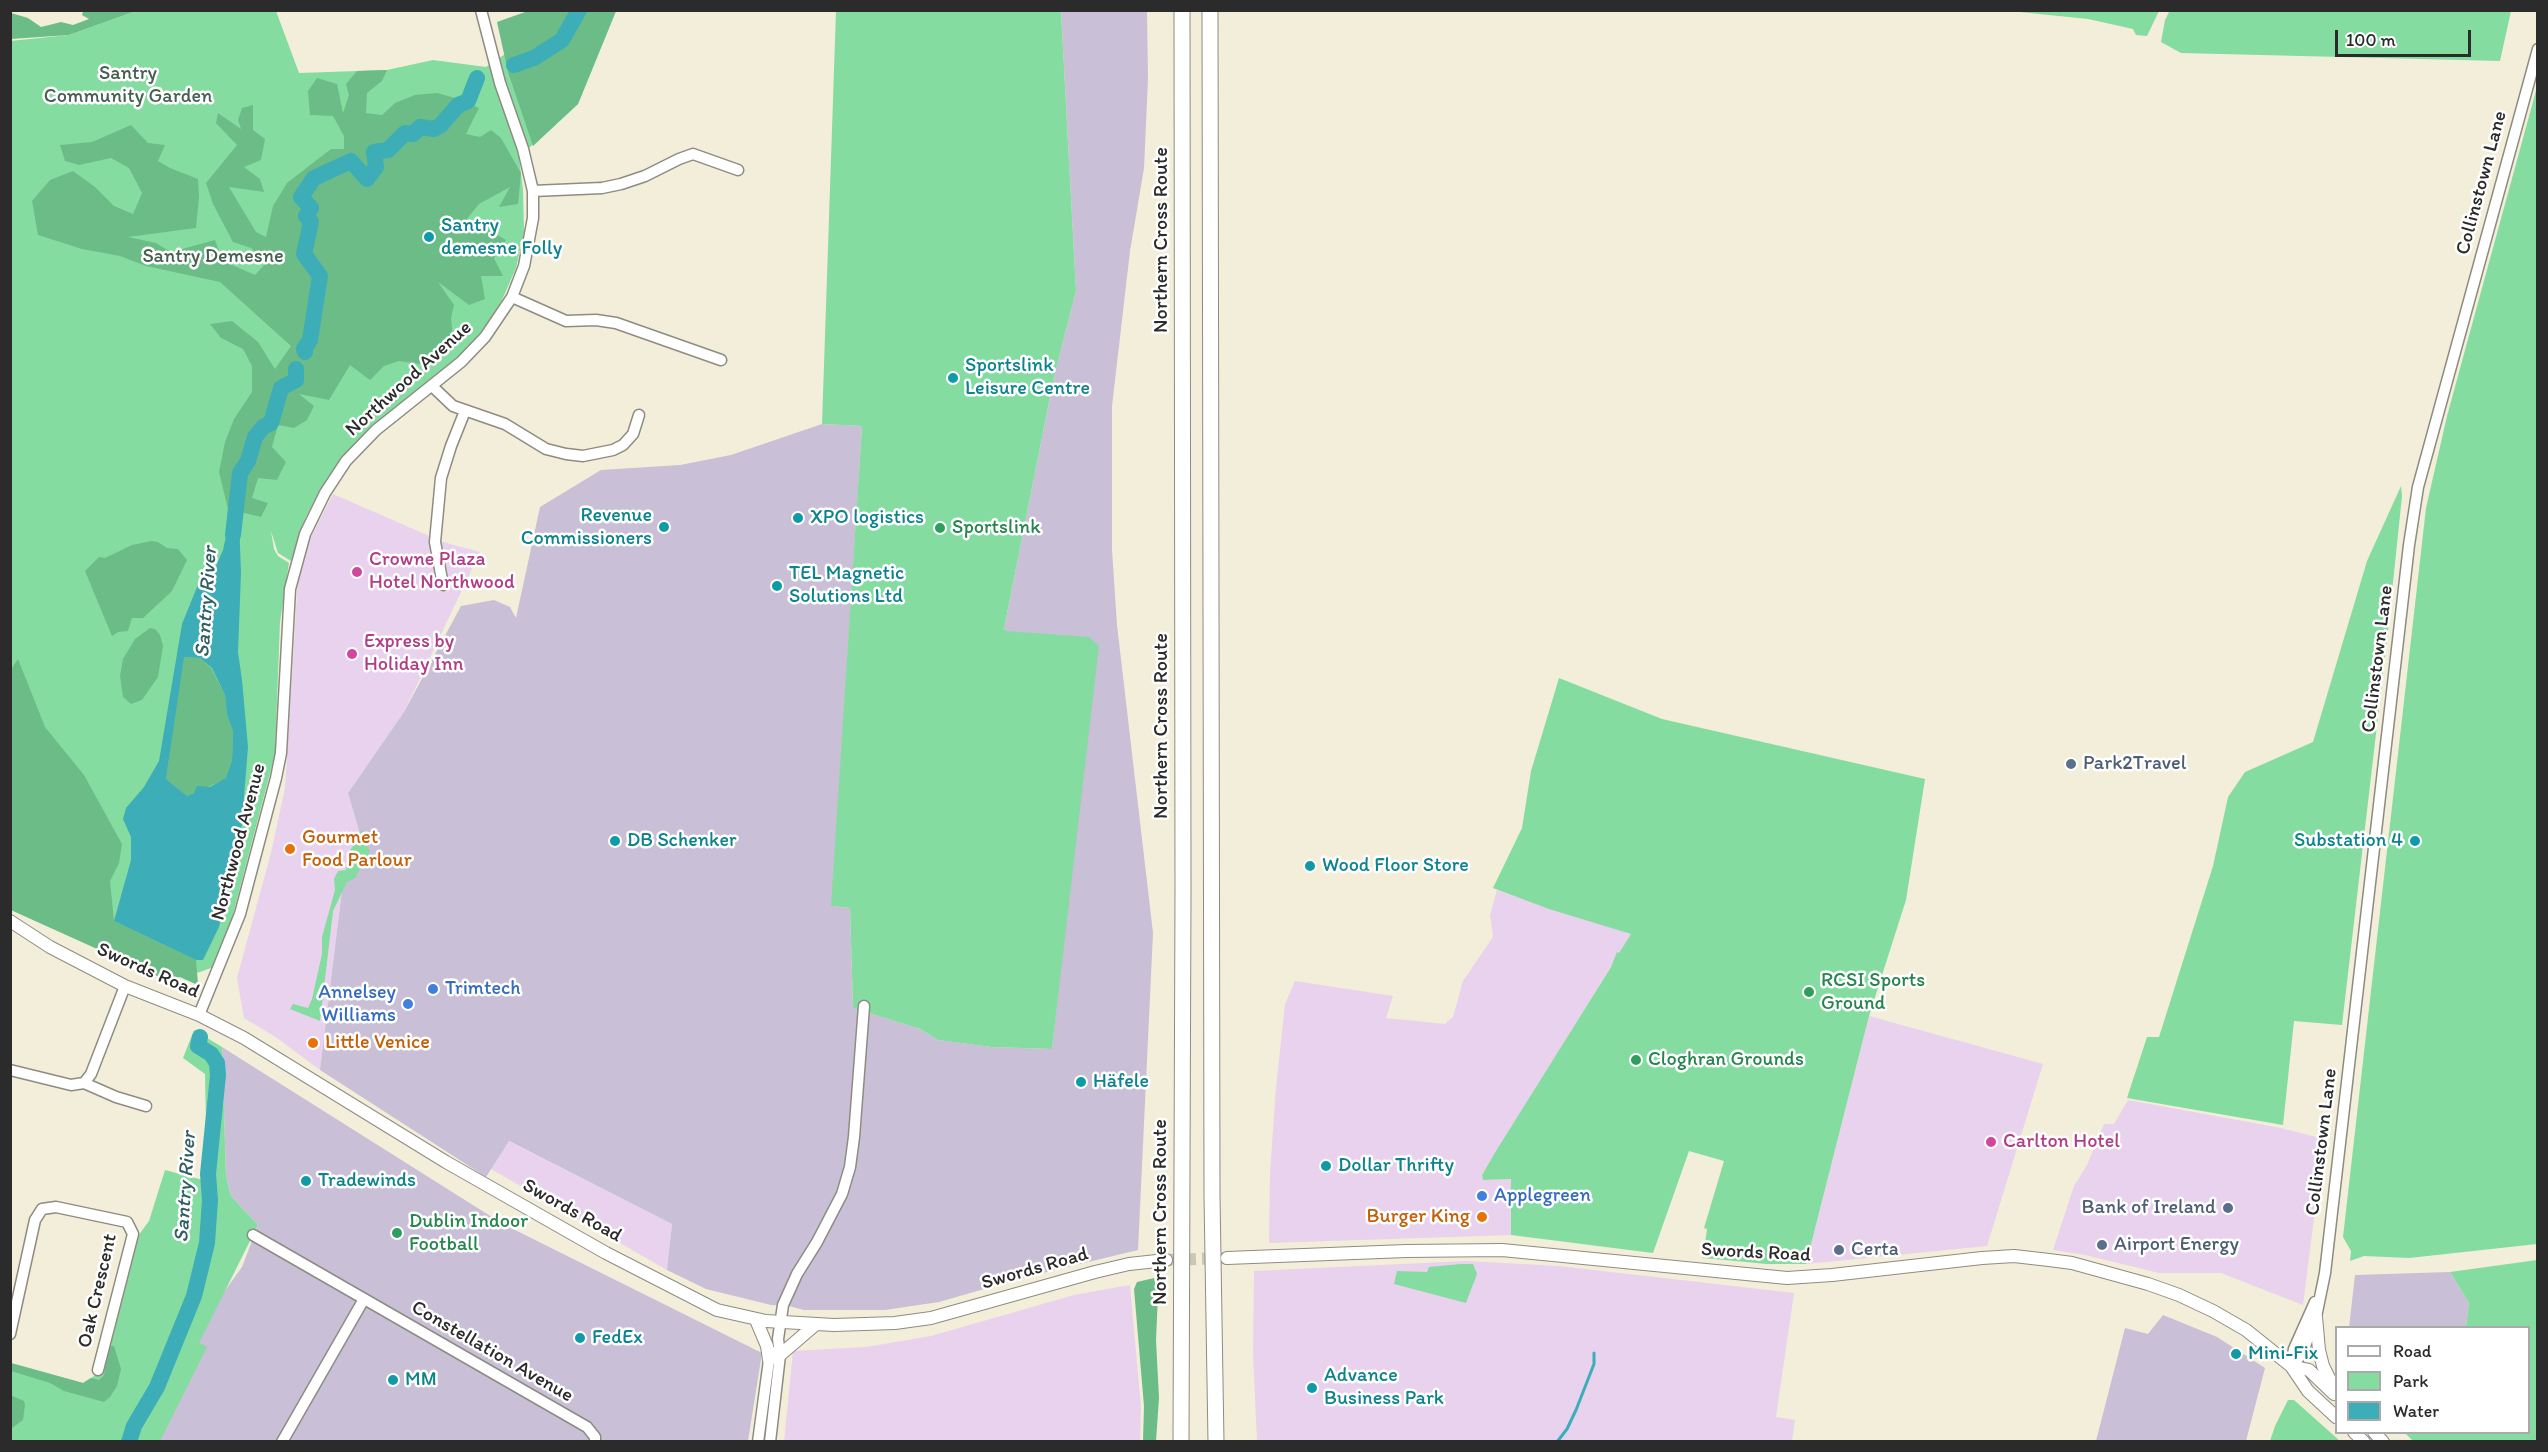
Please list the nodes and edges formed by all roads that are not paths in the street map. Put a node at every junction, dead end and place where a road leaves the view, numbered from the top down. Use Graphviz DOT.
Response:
graph roads {
  1 [pos="481,10"];
  2 [pos="1182,10"];
  3 [pos="1210,10"];
  4 [pos="2538,49"];
  5 [pos="738,170"];
  6 [pos="533,191"];
  7 [pos="512,297"];
  8 [pos="721,360"];
  9 [pos="432,386"];
  10 [pos="465,411"];
  11 [pos="639,415"];
  12 [pos="443,585"];
  13 [pos="10,921"];
  14 [pos="125,986"];
  15 [pos="864,1006"];
  16 [pos="199,1015"];
  17 [pos="10,1070"];
  18 [pos="84,1083"];
  19 [pos="146,1106"];
  20 [pos="253,1235"];
  21 [pos="1227,1258"];
  22 [pos="1166,1260"];
  23 [pos="1213,1273"];
  24 [pos="2322,1286"];
  25 [pos="364,1299"];
  26 [pos="2316,1317"];
  27 [pos="756,1320"];
  28 [pos="780,1322"];
  29 [pos="815,1324"];
  30 [pos="10,1334"];
  31 [pos="775,1358"];
  32 [pos="2291,1366"];
  33 [pos="98,1370"];
  34 [pos="2335,1388"];
  35 [pos="2335,1394"];
  36 [pos="2335,1415"];
  37 [pos="282,1442"];
  38 [pos="595,1442"];
  39 [pos="758,1442"];
  40 [pos="770,1442"];
  41 [pos="1181,1442"];
  42 [pos="1211,1442"];
  43 [pos="1216,1442"];
  1 -- 6 [label="street, Northwood Avenue"];
  2 -- 41 [label="highway, Northern Cross Route"];
  3 -- 23 [label="highway"];
  4 -- 24 [label="street, Collinstown Lane"];
  5 -- 6 [label="street"];
  6 -- 7 [label="street, Northwood Avenue"];
  7 -- 8 [label="street"];
  7 -- 9 [label="street, Northwood Avenue"];
  9 -- 10 [label="street"];
  9 -- 16 [label="street, Northwood Avenue"];
  10 -- 11 [label="street"];
  10 -- 12 [label="street"];
  13 -- 14 [label="main road, Swords Road"];
  14 -- 16 [label="main road, Swords Road"];
  14 -- 18 [label="street"];
  15 -- 28 [label="street"];
  16 -- 27 [label="main road, Swords Road"];
  17 -- 18 [label="street"];
  18 -- 19 [label="street"];
  20 -- 25 [label="street, Constellation Avenue"];
  21 -- 32 [label="main road, Swords Road"];
  22 -- 29 [label="main road, Swords Road"];
  23 -- 42 [label="highway"];
  23 -- 43 [label="highway"];
  24 -- 26 [label="street, Collinstown Lane"];
  24 -- 32 [label="street, Collinstown Lane"];
  25 -- 37 [label="street"];
  25 -- 38 [label="street, Constellation Avenue"];
  26 -- 32 [label="street, Collinstown Lane"];
  26 -- 34 [label="main road"];
  27 -- 28 [label="main road, Swords Road"];
  27 -- 31 [label="main road"];
  28 -- 29 [label="main road, Swords Road"];
  28 -- 31 [label="street"];
  29 -- 31 [label="main road"];
  30 -- 33 [label="street, Oak Crescent"];
  31 -- 39 [label="street"];
  31 -- 40 [label="street"];
  32 -- 35 [label="main road, Swords Road"];
  32 -- 36 [label="main road, Swords Road"];
}
